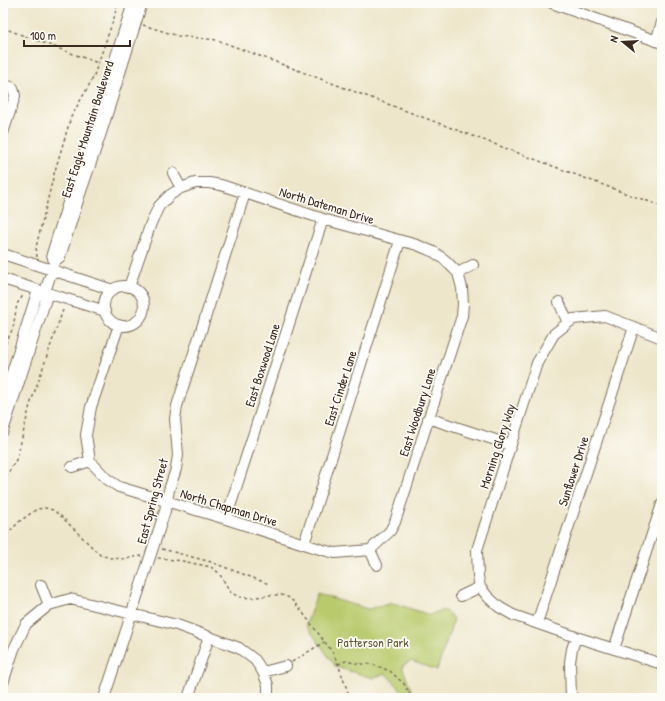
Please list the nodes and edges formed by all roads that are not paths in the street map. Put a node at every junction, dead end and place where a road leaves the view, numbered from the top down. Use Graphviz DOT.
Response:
graph roads {
  1 [pos="133,3"];
  2 [pos="142,3"];
  3 [pos="552,3"];
  4 [pos="662,22"];
  5 [pos="659,42"];
  6 [pos="3,84"];
  7 [pos="3,133"];
  8 [pos="173,174"];
  9 [pos="181,188"];
  10 [pos="245,193"];
  11 [pos="323,218"];
  12 [pos="400,241"];
  13 [pos="3,254"];
  14 [pos="473,265"];
  15 [pos="53,266"];
  16 [pos="458,273"];
  17 [pos="3,278"];
  18 [pos="129,287"];
  19 [pos="113,290"];
  20 [pos="45,292"];
  21 [pos="559,302"];
  22 [pos="105,311"];
  23 [pos="568,323"];
  24 [pos="119,325"];
  25 [pos="634,327"];
  26 [pos="662,338"];
  27 [pos="3,401"];
  28 [pos="428,418"];
  29 [pos="3,431"];
  30 [pos="511,445"];
  31 [pos="90,461"];
  32 [pos="72,468"];
  33 [pos="167,502"];
  34 [pos="662,504"];
  35 [pos="226,519"];
  36 [pos="304,544"];
  37 [pos="370,550"];
  38 [pos="377,565"];
  39 [pos="41,585"];
  40 [pos="480,587"];
  41 [pos="461,596"];
  42 [pos="49,604"];
  43 [pos="132,614"];
  44 [pos="537,623"];
  45 [pos="208,636"];
  46 [pos="576,637"];
  47 [pos="614,649"];
  48 [pos="288,664"];
  49 [pos="662,664"];
  50 [pos="263,672"];
  51 [pos="3,683"];
  52 [pos="104,698"];
  53 [pos="188,698"];
  54 [pos="268,698"];
  55 [pos="571,698"];
  1 -- 15 [label="street, East Eagle Mountain Boulevard"];
  2 -- 15 [label="street, East Eagle Mountain Boulevard"];
  3 -- 5 [label="street"];
  4 -- 5 [label="street"];
  6 -- 7 [label="street"];
  8 -- 9 [label="street"];
  9 -- 10 [label="street, North Dateman Drive"];
  9 -- 18 [label="street"];
  10 -- 11 [label="street, North Dateman Drive"];
  10 -- 33 [label="street, East Spring Street"];
  11 -- 12 [label="street, North Dateman Drive"];
  11 -- 35 [label="street, East Boxwood Lane"];
  12 -- 16 [label="street, North Dateman Drive"];
  12 -- 36 [label="street, East Cinder Lane"];
  13 -- 15 [label="street"];
  14 -- 16 [label="street"];
  15 -- 19 [label="street"];
  15 -- 20 [label="street, East Eagle Mountain Boulevard"];
  16 -- 28 [label="street, East Woodbury Lane"];
  17 -- 20 [label="street"];
  18 -- 19 [label="street"];
  18 -- 24 [label="street"];
  19 -- 22 [label="street"];
  20 -- 22 [label="street"];
  20 -- 27 [label="street, East Eagle Mountain Boulevard"];
  20 -- 29 [label="street, East Eagle Mountain Boulevard"];
  21 -- 23 [label="street"];
  22 -- 24 [label="street"];
  23 -- 25 [label="street"];
  23 -- 30 [label="street, Morning Glory Way"];
  24 -- 31 [label="street"];
  25 -- 26 [label="street"];
  25 -- 44 [label="street, Sunflower Drive"];
  28 -- 30 [label="street"];
  28 -- 37 [label="street, East Woodbury Lane"];
  30 -- 40 [label="street, Morning Glory Way"];
  31 -- 32 [label="street"];
  31 -- 33 [label="street, North Chapman Drive"];
  33 -- 35 [label="street, North Chapman Drive"];
  33 -- 43 [label="street, East Spring Street"];
  34 -- 47 [label="street"];
  35 -- 36 [label="street, North Chapman Drive"];
  36 -- 37 [label="street, North Chapman Drive"];
  37 -- 38 [label="street"];
  39 -- 42 [label="street"];
  40 -- 41 [label="street"];
  40 -- 44 [label="street"];
  42 -- 43 [label="street"];
  42 -- 51 [label="street"];
  43 -- 45 [label="street"];
  43 -- 52 [label="street, East Spring Street"];
  44 -- 46 [label="street"];
  45 -- 50 [label="street"];
  45 -- 53 [label="street"];
  46 -- 47 [label="street"];
  46 -- 55 [label="street"];
  47 -- 49 [label="street"];
  48 -- 50 [label="street"];
  50 -- 54 [label="street"];
}
